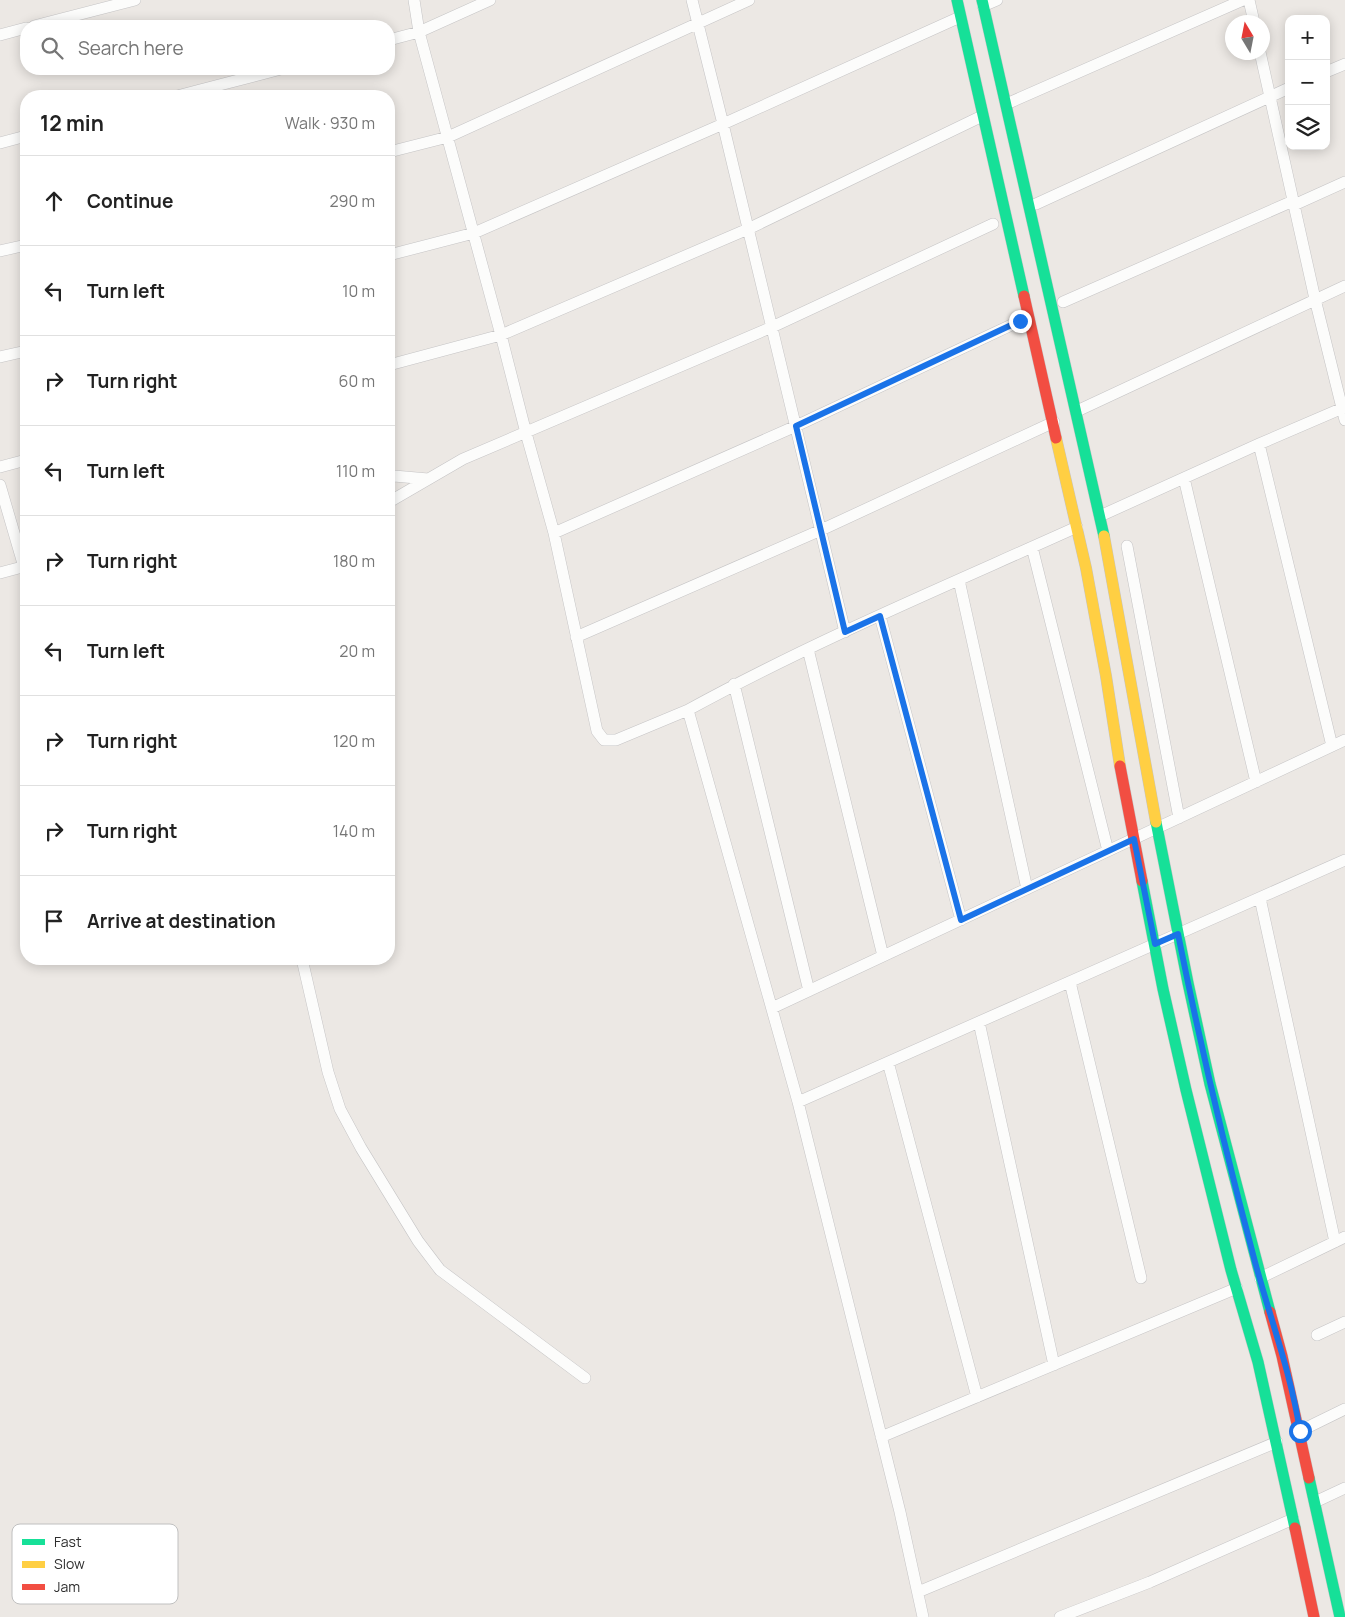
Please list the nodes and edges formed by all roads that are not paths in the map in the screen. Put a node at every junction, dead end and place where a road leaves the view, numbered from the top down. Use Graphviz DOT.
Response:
graph roads {
  1 [pos="135,0"];
  2 [pos="414,0"];
  3 [pos="490,0"];
  4 [pos="692,0"];
  5 [pos="749,0"];
  6 [pos="956,0"];
  7 [pos="997,0"];
  8 [pos="1250,1"];
  9 [pos="983,3"];
  10 [pos="1253,15"];
  11 [pos="960,17"];
  12 [pos="57,20"];
  13 [pos="698,24"];
  14 [pos="20,30"];
  15 [pos="419,32"];
  16 [pos="0,35"];
  17 [pos="395,38"];
  18 [pos="1262,60"];
  19 [pos="1345,64"];
  20 [pos="1330,70"];
  21 [pos="258,75"];
  22 [pos="1285,89"];
  23 [pos="200,90"];
  24 [pos="1270,95"];
  25 [pos="1011,102"];
  26 [pos="978,118"];
  27 [pos="723,124"];
  28 [pos="448,137"];
  29 [pos="20,138"];
  30 [pos="0,143"];
  31 [pos="395,150"];
  32 [pos="1345,182"];
  33 [pos="1294,203"];
  34 [pos="1036,204"];
  35 [pos="993,224"];
  36 [pos="748,229"];
  37 [pos="474,233"];
  38 [pos="20,246"];
  39 [pos="0,251"];
  40 [pos="395,253"];
  41 [pos="1345,286"];
  42 [pos="1315,299"];
  43 [pos="1063,302"];
  44 [pos="1020,321"];
  45 [pos="772,327"];
  46 [pos="501,335"];
  47 [pos="20,352"];
  48 [pos="0,357"];
  49 [pos="395,363"];
  50 [pos="1344,408"];
  51 [pos="1077,410"];
  52 [pos="1345,420"];
  53 [pos="1054,422"];
  54 [pos="796,426"];
  55 [pos="526,433"];
  56 [pos="1259,444"];
  57 [pos="20,462"];
  58 [pos="0,467"];
  59 [pos="395,476"];
  60 [pos="1184,478"];
  61 [pos="428,480"];
  62 [pos="0,485"];
  63 [pos="395,499"];
  64 [pos="1100,516"];
  65 [pos="1077,527"];
  66 [pos="820,530"];
  67 [pos="554,533"];
  68 [pos="1127,546"];
  69 [pos="1032,547"];
  70 [pos="20,551"];
  71 [pos="20,568"];
  72 [pos="0,573"];
  73 [pos="959,580"];
  74 [pos="880,616"];
  75 [pos="845,632"];
  76 [pos="576,637"];
  77 [pos="808,649"];
  78 [pos="734,684"];
  79 [pos="688,710"];
  80 [pos="1345,740"];
  81 [pos="1332,746"];
  82 [pos="1256,782"];
  83 [pos="1179,818"];
  84 [pos="1157,828"];
  85 [pos="1134,839"];
  86 [pos="1108,851"];
  87 [pos="1345,860"];
  88 [pos="1027,889"];
  89 [pos="1260,898"];
  90 [pos="961,920"];
  91 [pos="1178,934"];
  92 [pos="1155,944"];
  93 [pos="883,956"];
  94 [pos="303,965"];
  95 [pos="1070,982"];
  96 [pos="809,991"];
  97 [pos="772,1008"];
  98 [pos="979,1022"];
  99 [pos="888,1062"];
  100 [pos="798,1102"];
  101 [pos="1340,1239"];
  102 [pos="1141,1278"];
  103 [pos="1260,1278"];
  104 [pos="1237,1288"];
  105 [pos="1345,1322"];
  106 [pos="1317,1335"];
  107 [pos="1054,1365"];
  108 [pos="585,1378"];
  109 [pos="977,1397"];
  110 [pos="1345,1409"];
  111 [pos="1300,1431"];
  112 [pos="881,1437"];
  113 [pos="1277,1442"];
  114 [pos="1345,1488"];
  115 [pos="1315,1502"];
  116 [pos="1293,1519"];
  117 [pos="918,1592"];
  118 [pos="924,1617"];
  119 [pos="1060,1617"];
  120 [pos="1314,1617"];
  121 [pos="1340,1617"];
  1 -- 12 [label="street"];
  2 -- 15 [label="street"];
  3 -- 15 [label="street"];
  4 -- 13 [label="street"];
  5 -- 13 [label="street"];
  6 -- 11 [label="main road"];
  7 -- 9 [label="street"];
  8 -- 10 [label="street"];
  8 -- 25 [label="street"];
  9 -- 51 [label="main road"];
  11 -- 27 [label="street"];
  11 -- 53 [label="main road"];
  13 -- 27 [label="street"];
  13 -- 28 [label="street"];
  14 -- 16 [label="street"];
  15 -- 17 [label="street"];
  15 -- 28 [label="street"];
  18 -- 24 [label="street"];
  19 -- 20 [label="street"];
  21 -- 23 [label="street"];
  22 -- 24 [label="street"];
  24 -- 33 [label="street"];
  24 -- 34 [label="street"];
  26 -- 36 [label="street"];
  27 -- 36 [label="street"];
  27 -- 37 [label="street"];
  28 -- 31 [label="street"];
  28 -- 37 [label="street"];
  29 -- 30 [label="street"];
  32 -- 33 [label="street"];
  33 -- 42 [label="street"];
  33 -- 43 [label="street"];
  35 -- 45 [label="street"];
  36 -- 45 [label="street"];
  36 -- 46 [label="street"];
  37 -- 40 [label="street"];
  37 -- 46 [label="street"];
  38 -- 39 [label="street"];
  41 -- 42 [label="street"];
  42 -- 50 [label="street"];
  42 -- 51 [label="street"];
  44 -- 54 [label="street"];
  45 -- 54 [label="street"];
  45 -- 55 [label="street"];
  46 -- 49 [label="street"];
  46 -- 55 [label="street"];
  47 -- 48 [label="street"];
  50 -- 52 [label="street"];
  50 -- 56 [label="street"];
  51 -- 64 [label="main road"];
  53 -- 65 [label="main road"];
  53 -- 66 [label="street"];
  54 -- 66 [label="street"];
  54 -- 67 [label="street"];
  55 -- 61 [label="street"];
  55 -- 67 [label="street"];
  56 -- 60 [label="street"];
  56 -- 81 [label="street"];
  57 -- 58 [label="street"];
  59 -- 61 [label="street"];
  60 -- 64 [label="street"];
  60 -- 82 [label="street"];
  61 -- 63 [label="street"];
  62 -- 70 [label="street"];
  64 -- 84 [label="main road"];
  65 -- 69 [label="street"];
  65 -- 85 [label="main road"];
  66 -- 75 [label="street"];
  66 -- 76 [label="street"];
  67 -- 76 [label="street"];
  68 -- 83 [label="street"];
  69 -- 73 [label="street"];
  69 -- 86 [label="street"];
  71 -- 72 [label="street"];
  73 -- 74 [label="street"];
  73 -- 88 [label="street"];
  74 -- 75 [label="street"];
  74 -- 90 [label="street"];
  75 -- 77 [label="street"];
  76 -- 79 [label="street"];
  77 -- 78 [label="street"];
  77 -- 93 [label="street"];
  78 -- 79 [label="street"];
  78 -- 96 [label="street"];
  79 -- 97 [label="street"];
  80 -- 81 [label="street"];
  81 -- 82 [label="street"];
  82 -- 83 [label="street"];
  83 -- 84 [label="street"];
  84 -- 85 [label="street"];
  84 -- 91 [label="main road"];
  85 -- 86 [label="street"];
  85 -- 92 [label="main road"];
  86 -- 88 [label="street"];
  87 -- 89 [label="street"];
  88 -- 90 [label="street"];
  89 -- 91 [label="street"];
  89 -- 101 [label="street"];
  90 -- 93 [label="street"];
  91 -- 92 [label="street"];
  91 -- 103 [label="main road"];
  92 -- 95 [label="street"];
  92 -- 104 [label="main road"];
  93 -- 96 [label="street"];
  94 -- 108 [label="street"];
  95 -- 98 [label="street"];
  95 -- 102 [label="street"];
  96 -- 97 [label="street"];
  97 -- 100 [label="street"];
  98 -- 99 [label="street"];
  98 -- 107 [label="street"];
  99 -- 100 [label="street"];
  99 -- 109 [label="street"];
  100 -- 112 [label="street"];
  101 -- 103 [label="street"];
  103 -- 111 [label="main road"];
  104 -- 107 [label="street"];
  104 -- 113 [label="main road"];
  105 -- 106 [label="street"];
  107 -- 109 [label="street"];
  109 -- 112 [label="street"];
  110 -- 111 [label="street"];
  111 -- 115 [label="main road"];
  112 -- 117 [label="street"];
  113 -- 116 [label="main road"];
  113 -- 117 [label="street"];
  114 -- 115 [label="street"];
  115 -- 121 [label="main road"];
  116 -- 119 [label="street"];
  116 -- 120 [label="main road"];
  117 -- 118 [label="street"];
}
